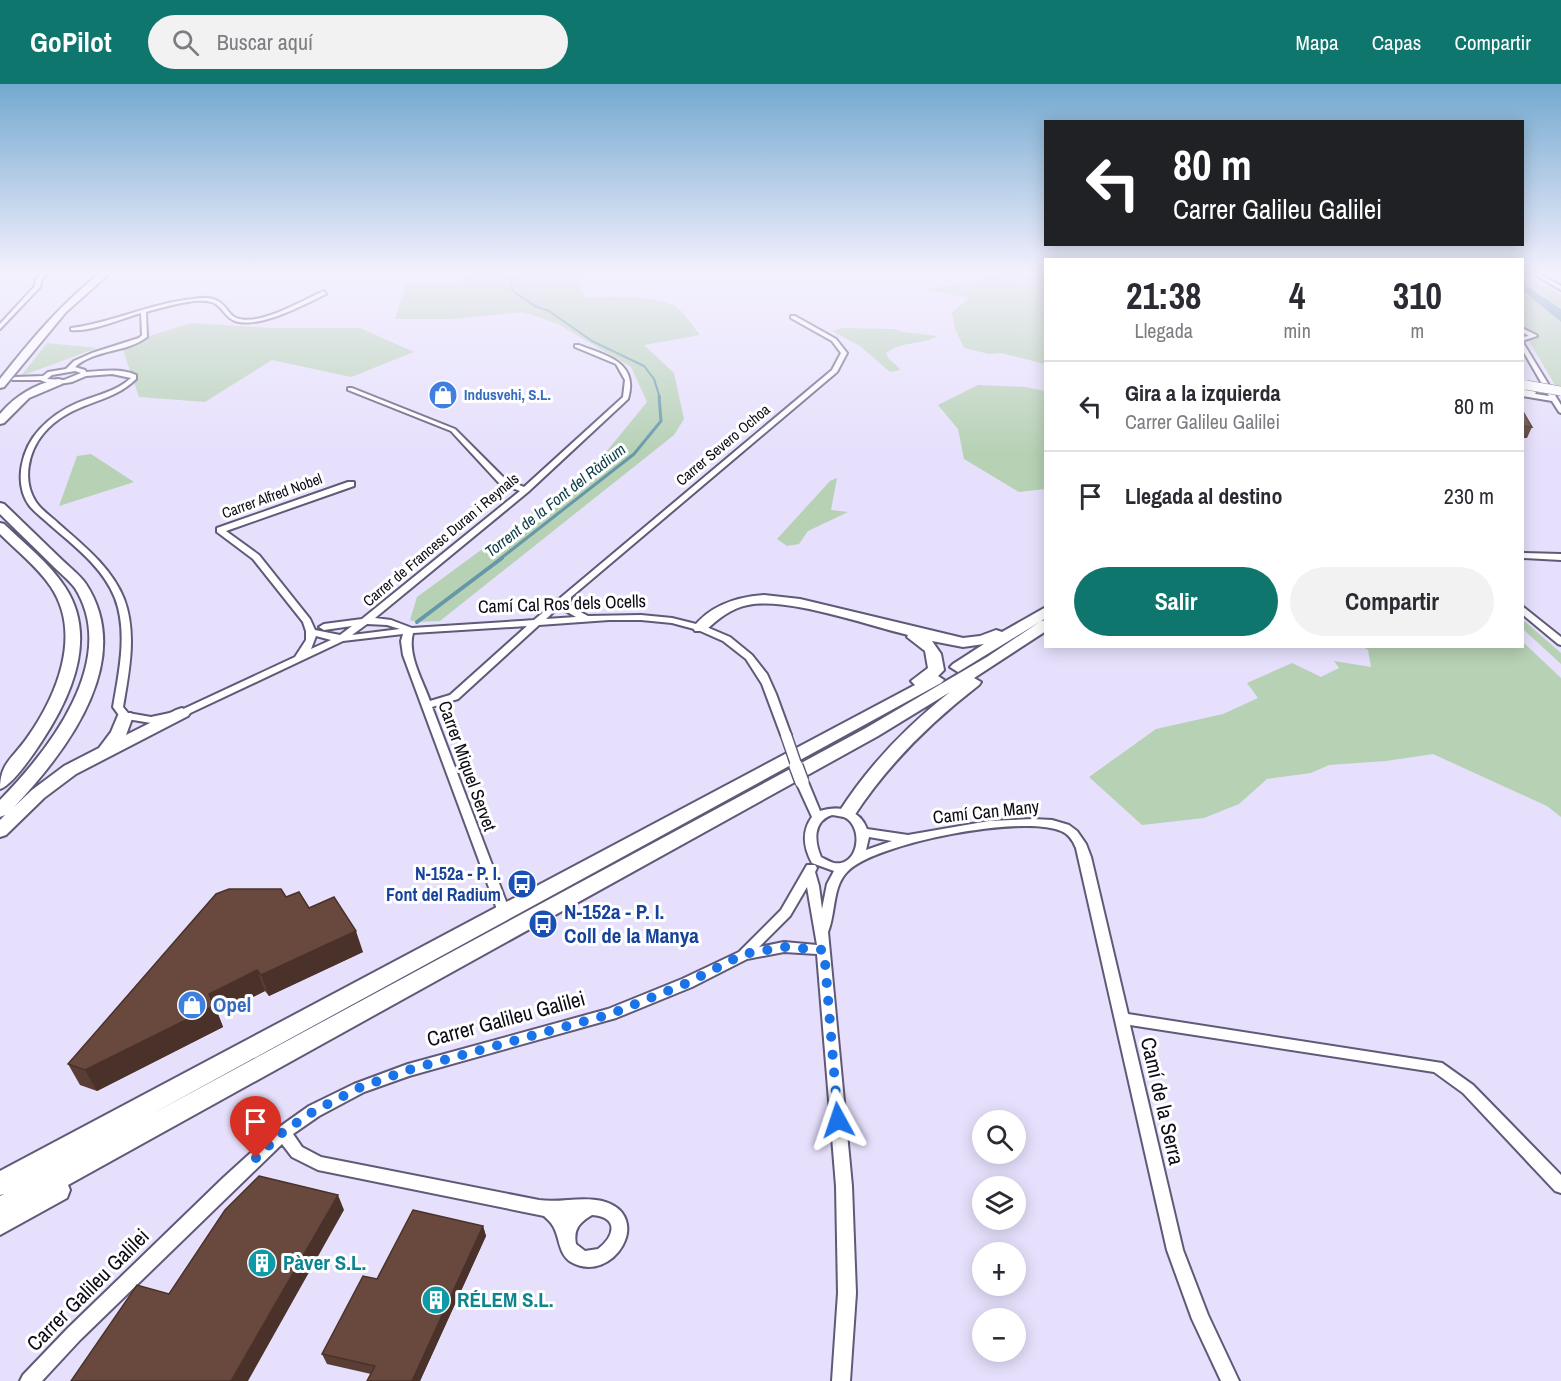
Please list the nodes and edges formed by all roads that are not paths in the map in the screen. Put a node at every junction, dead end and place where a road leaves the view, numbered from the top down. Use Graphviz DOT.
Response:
graph roads {
  1 [pos="33,333"];
  2 [pos="44,333"];
  3 [pos="145,333"];
  4 [pos="821,333"];
  5 [pos="1527,333"];
  6 [pos="1524,340"];
  7 [pos="1524,344"];
  8 [pos="577,346"];
  9 [pos="69,369"];
  10 [pos="0,373"];
  11 [pos="84,374"];
  12 [pos="43,378"];
  13 [pos="15,379"];
  14 [pos="58,382"];
  15 [pos="0,385"];
  16 [pos="350,388"];
  17 [pos="1525,389"];
  18 [pos="1560,395"];
  19 [pos="1561,411"];
  20 [pos="0,421"];
  21 [pos="351,484"];
  22 [pos="525,490"];
  23 [pos="0,496"];
  24 [pos="0,507"];
  25 [pos="0,527"];
  26 [pos="50,554"];
  27 [pos="1524,555"];
  28 [pos="1561,557"];
  29 [pos="566,596"];
  30 [pos="392,600"];
  31 [pos="1524,611"];
  32 [pos="1044,612"];
  33 [pos="1044,612"];
  34 [pos="588,618"];
  35 [pos="371,619"];
  36 [pos="307,621"];
  37 [pos="536,623"];
  38 [pos="1044,625"];
  39 [pos="324,627"];
  40 [pos="397,628"];
  41 [pos="700,628"];
  42 [pos="897,629"];
  43 [pos="409,630"];
  44 [pos="313,632"];
  45 [pos="342,638"];
  46 [pos="1561,642"];
  47 [pos="992,660"];
  48 [pos="295,661"];
  49 [pos="890,704"];
  50 [pos="427,705"];
  51 [pos="182,712"];
  52 [pos="125,716"];
  53 [pos="99,754"];
  54 [pos="0,783"];
  55 [pos="0,811"];
  56 [pos="848,812"];
  57 [pos="817,816"];
  58 [pos="1065,828"];
  59 [pos="0,831"];
  60 [pos="862,832"];
  61 [pos="910,839"];
  62 [pos="858,858"];
  63 [pos="816,860"];
  64 [pos="844,867"];
  65 [pos="808,872"];
  66 [pos="504,912"];
  67 [pos="822,932"];
  68 [pos="824,950"];
  69 [pos="744,954"];
  70 [pos="1121,1018"];
  71 [pos="226,1085"];
  72 [pos="102,1128"];
  73 [pos="283,1132"];
  74 [pos="0,1175"];
  75 [pos="0,1184"];
  76 [pos="1561,1186"];
  77 [pos="589,1208"];
  78 [pos="0,1209"];
  79 [pos="548,1209"];
  80 [pos="0,1223"];
  81 [pos="566,1236"];
  82 [pos="29,1381"];
  83 [pos="841,1381"];
  84 [pos="1230,1381"];
  1 -- 10 [label="highway"];
  2 -- 15 [label="highway"];
  3 -- 9 [label="street"];
  4 -- 29 [label="street, Carrer Severo Ochoa"];
  5 -- 6 [label="street"];
  7 -- 18 [label="street"];
  8 -- 22 [label="street, Carrer de Francesc Duran i Reynals"];
  9 -- 11 [label="street"];
  9 -- 12 [label="street"];
  11 -- 14 [label="street"];
  11 -- 52 [label="street"];
  12 -- 13 [label="street"];
  12 -- 14 [label="street"];
  14 -- 20 [label="highway"];
  16 -- 22 [label="street"];
  17 -- 18 [label="highway"];
  18 -- 19 [label="street"];
  21 -- 36 [label="street, Carrer Alfred Nobel"];
  22 -- 30 [label="street, Carrer de Francesc Duran i Reynals"];
  23 -- 26 [label="highway"];
  24 -- 26 [label="highway"];
  25 -- 54 [label="highway"];
  26 -- 55 [label="highway"];
  27 -- 28 [label="street"];
  29 -- 34 [label="street"];
  29 -- 37 [label="street, Carrer Severo Ochoa"];
  30 -- 35 [label="street, Carrer de Francesc Duran i Reynals"];
  30 -- 40 [label="street"];
  31 -- 46 [label="street"];
  32 -- 42 [label="highway"];
  33 -- 49 [label="highway"];
  34 -- 37 [label="street, Camí Cal Ros dels Ocells"];
  34 -- 41 [label="street, Camí Cal Ros dels Ocells"];
  35 -- 39 [label="street"];
  35 -- 40 [label="street"];
  35 -- 45 [label="street, Carrer de Francesc Duran i Reynals"];
  36 -- 39 [label="street"];
  36 -- 44 [label="street, Carrer Alfred Nobel"];
  37 -- 43 [label="street, Camí Cal Ros dels Ocells"];
  37 -- 50 [label="street, Carrer Severo Ochoa"];
  38 -- 47 [label="highway"];
  39 -- 45 [label="street"];
  40 -- 43 [label="street, Camí Cal Ros dels Ocells"];
  40 -- 45 [label="street, Camí Cal Ros dels Ocells"];
  41 -- 42 [label="highway"];
  41 -- 57 [label="street, Camí Cal Ros dels Ocells, bridge"];
  42 -- 49 [label="highway"];
  43 -- 50 [label="street, Carrer Miquel Servet"];
  44 -- 45 [label="street"];
  44 -- 48 [label="street"];
  45 -- 48 [label="street, Carrer de Francesc Duran i Reynals"];
  47 -- 56 [label="highway"];
  47 -- 71 [label="highway"];
  48 -- 51 [label="street, Carrer de Francesc Duran i Reynals"];
  49 -- 66 [label="highway"];
  50 -- 66 [label="street, Carrer Miquel Servet"];
  51 -- 52 [label="street, Carrer de Francesc Duran i Reynals"];
  51 -- 53 [label="highway"];
  52 -- 53 [label="highway"];
  53 -- 59 [label="highway"];
  56 -- 57 [label="street"];
  56 -- 60 [label="street"];
  57 -- 63 [label="street"];
  58 -- 61 [label="street, Camí Can Many"];
  58 -- 70 [label="street, Camí de la Serra"];
  60 -- 61 [label="street, Camí Can Many"];
  60 -- 62 [label="street"];
  61 -- 62 [label="street, Camí Can Many"];
  62 -- 64 [label="street"];
  63 -- 64 [label="street"];
  63 -- 65 [label="street, Carrer Galileu Galilei"];
  64 -- 67 [label="street"];
  65 -- 67 [label="street"];
  65 -- 69 [label="street, Carrer Galileu Galilei"];
  66 -- 72 [label="highway"];
  67 -- 68 [label="street"];
  68 -- 69 [label="street, Carrer Galileu Galilei"];
  68 -- 83 [label="street"];
  69 -- 73 [label="street, Carrer Galileu Galilei"];
  70 -- 76 [label="street"];
  70 -- 84 [label="street, Camí de la Serra"];
  71 -- 78 [label="highway"];
  71 -- 80 [label="highway"];
  72 -- 74 [label="highway"];
  72 -- 75 [label="highway"];
  73 -- 79 [label="street"];
  73 -- 82 [label="street, Carrer Galileu Galilei"];
  77 -- 79 [label="street"];
  77 -- 81 [label="street"];
  77 -- 81 [label="street"];
  79 -- 81 [label="street"];
}
